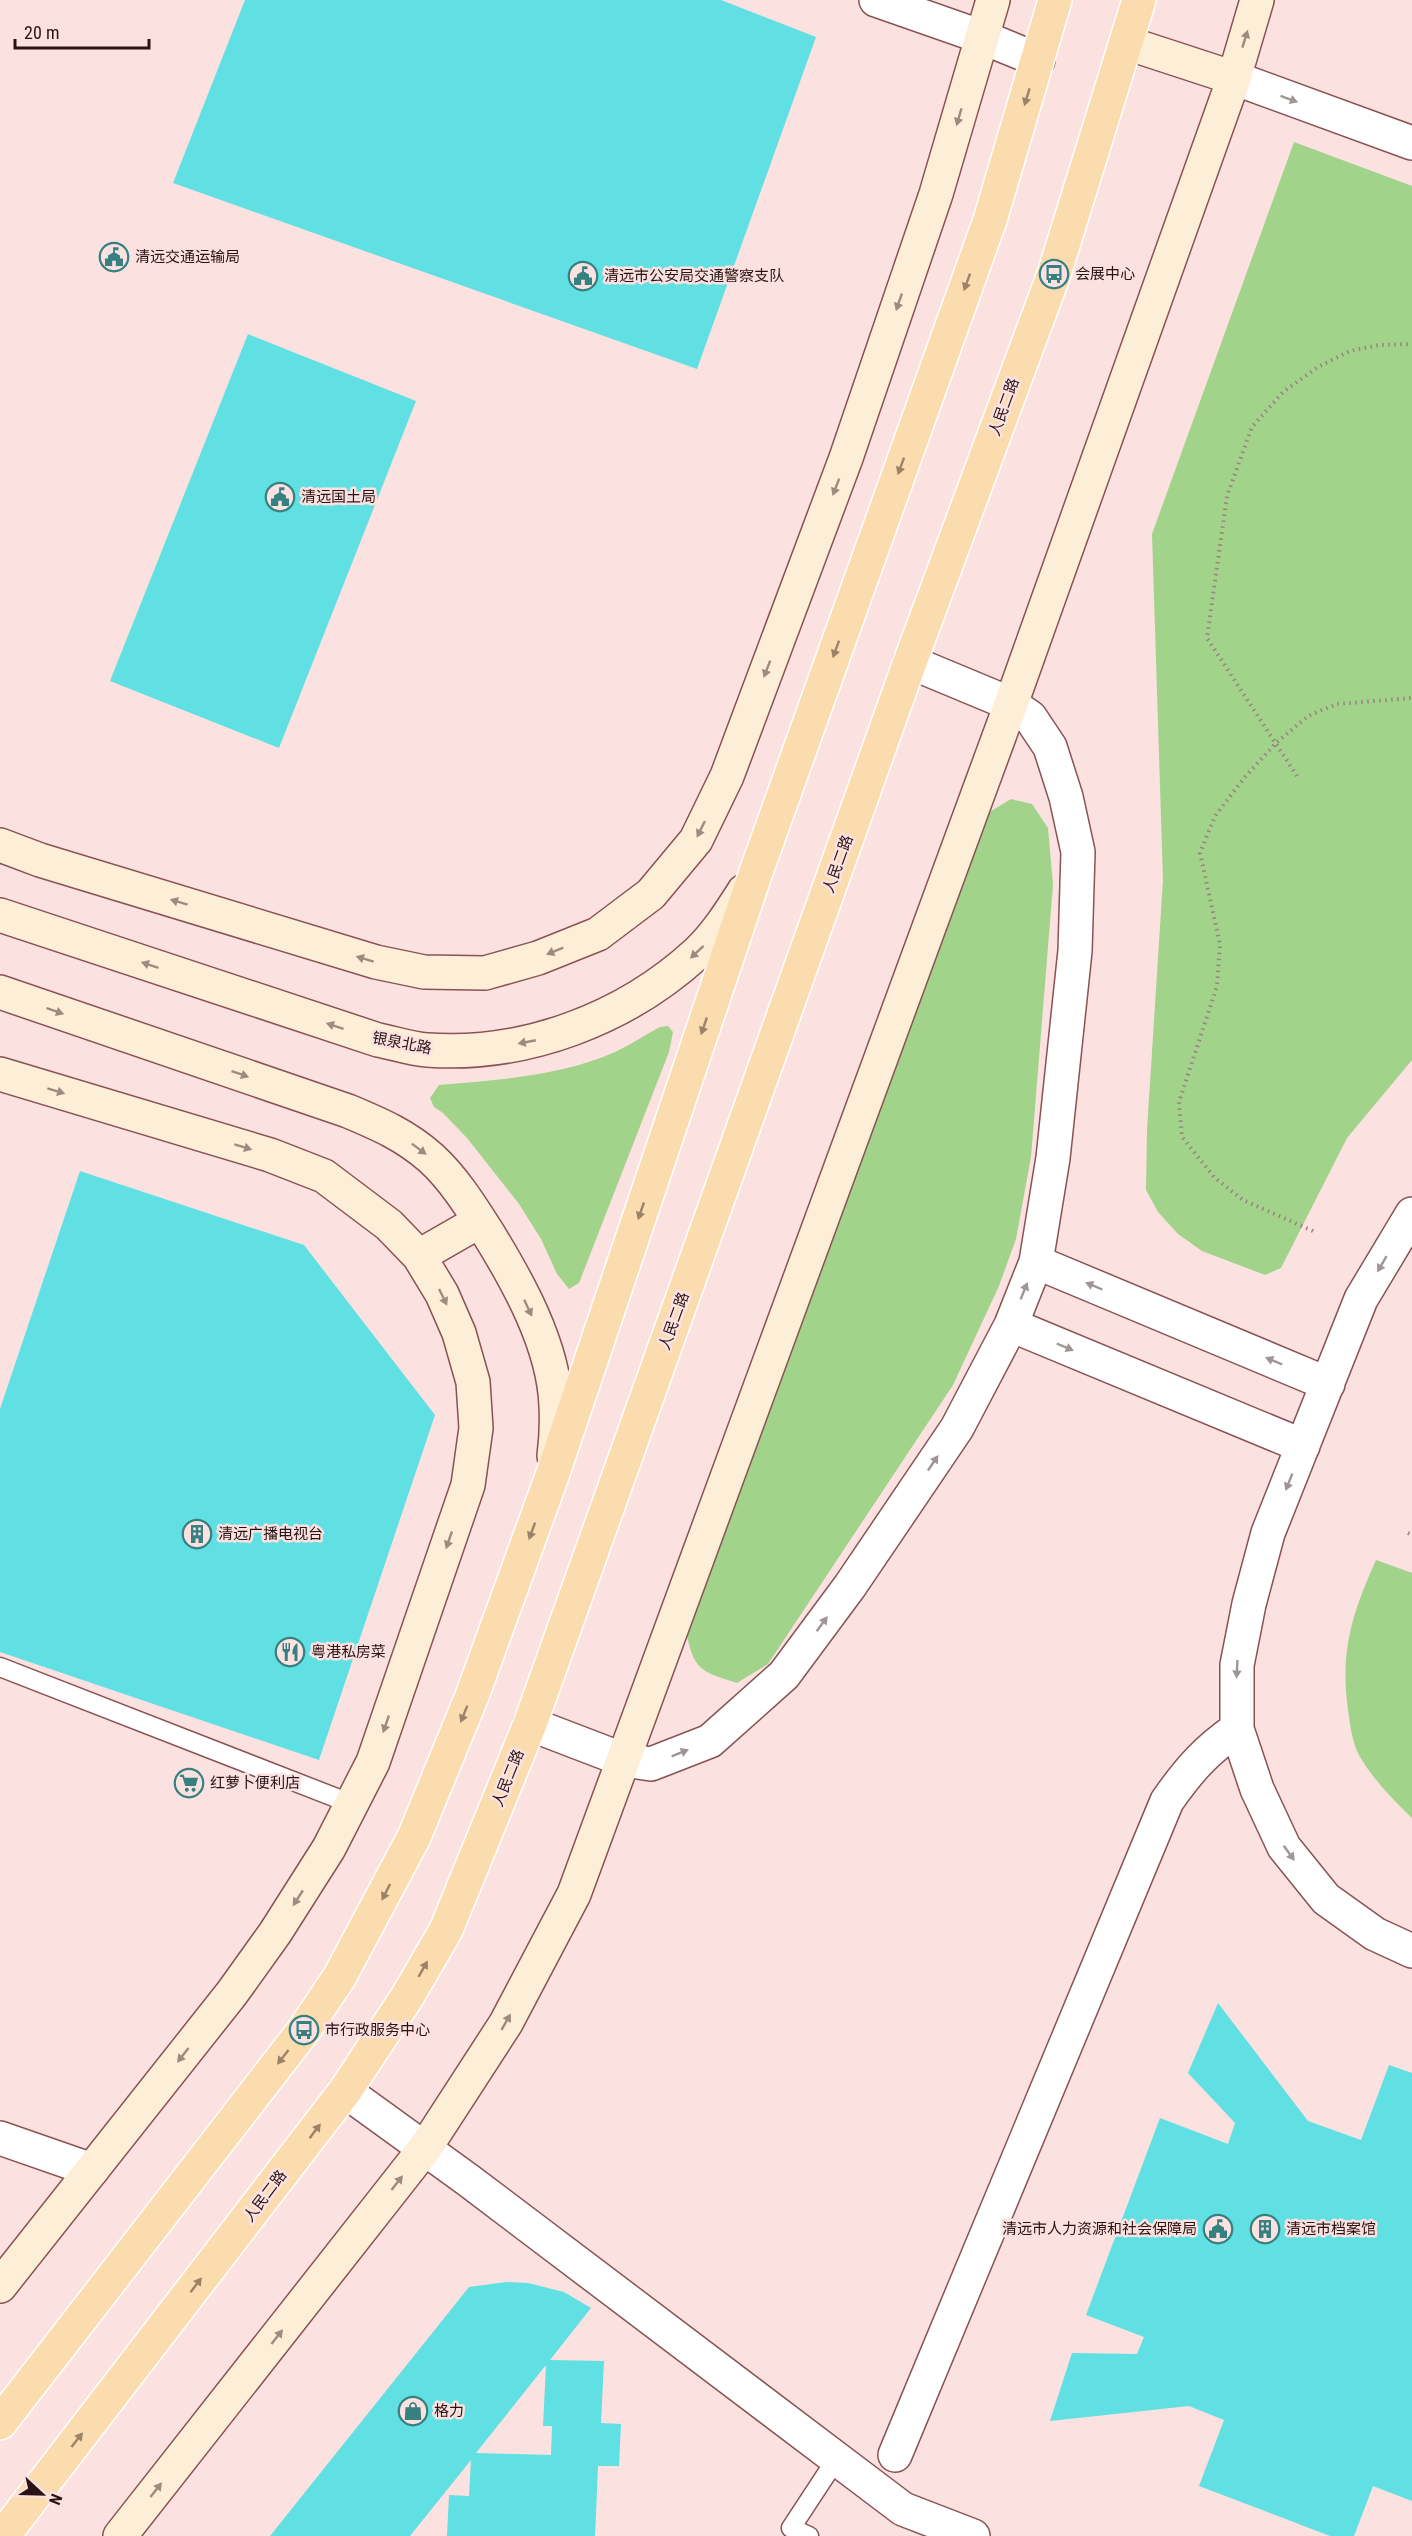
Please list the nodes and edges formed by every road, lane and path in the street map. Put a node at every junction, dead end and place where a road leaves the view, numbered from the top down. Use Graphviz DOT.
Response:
graph roads {
  1 [pos="876,0"];
  2 [pos="993,0"];
  3 [pos="1055,0"];
  4 [pos="1139,0"];
  5 [pos="1257,0"];
  6 [pos="982,37"];
  7 [pos="1127,43"];
  8 [pos="1038,60"];
  9 [pos="1234,78"];
  10 [pos="1412,143"];
  11 [pos="1412,344"];
  12 [pos="910,662"];
  13 [pos="1412,698"];
  14 [pos="1011,704"];
  15 [pos="1276,743"];
  16 [pos="1297,776"];
  17 [pos="0,845"];
  18 [pos="756,872"];
  19 [pos="0,915"];
  20 [pos="0,992"];
  21 [pos="0,1074"];
  22 [pos="1412,1214"];
  23 [pos="480,1221"];
  24 [pos="1313,1231"];
  25 [pos="419,1256"];
  26 [pos="1036,1262"];
  27 [pos="1011,1325"];
  28 [pos="1328,1384"];
  29 [pos="1303,1446"];
  30 [pos="552,1476"];
  31 [pos="0,1667"];
  32 [pos="530,1724"];
  33 [pos="1237,1729"];
  34 [pos="624,1760"];
  35 [pos="352,1804"];
  36 [pos="1412,1951"];
  37 [pos="345,2091"];
  38 [pos="0,2138"];
  39 [pos="425,2148"];
  40 [pos="92,2170"];
  41 [pos="0,2286"];
  42 [pos="0,2423"];
  43 [pos="895,2455"];
  44 [pos="837,2458"];
  45 [pos="3,2536"];
  46 [pos="120,2536"];
  47 [pos="809,2536"];
  48 [pos="974,2536"];
  1 -- 6 [label="street"];
  2 -- 6 [label="main road"];
  3 -- 8 [label="main road"];
  4 -- 7 [label="main road, 人民二路"];
  9 -- 5 [label="main road, one-way"];
  6 -- 8 [label="street"];
  6 -- 17 [label="main road, one-way"];
  7 -- 9 [label="main road"];
  7 -- 12 [label="main road, 人民二路"];
  8 -- 18 [label="main road, one-way"];
  9 -- 10 [label="street, one-way"];
  9 -- 14 [label="main road"];
  11 -- 15 [label="path"];
  12 -- 14 [label="street"];
  12 -- 32 [label="main road, 人民二路"];
  13 -- 15 [label="path"];
  14 -- 26 [label="street"];
  14 -- 34 [label="main road"];
  15 -- 16 [label="path"];
  15 -- 24 [label="path"];
  18 -- 19 [label="main road, 银泉北路, one-way"];
  18 -- 30 [label="main road, one-way"];
  20 -- 23 [label="main road, one-way"];
  21 -- 25 [label="main road, one-way"];
  22 -- 28 [label="street, one-way"];
  23 -- 25 [label="main road"];
  23 -- 30 [label="main road, one-way"];
  25 -- 35 [label="main road, one-way"];
  27 -- 26 [label="street, one-way"];
  28 -- 26 [label="street, one-way"];
  27 -- 29 [label="street, one-way"];
  34 -- 27 [label="street, one-way"];
  28 -- 29 [label="street"];
  29 -- 33 [label="street, one-way"];
  30 -- 42 [label="main road, one-way"];
  31 -- 35 [label="lane"];
  32 -- 34 [label="street"];
  37 -- 32 [label="main road, 人民二路, one-way"];
  33 -- 36 [label="street, one-way"];
  33 -- 43 [label="street"];
  39 -- 34 [label="main road, one-way"];
  35 -- 40 [label="main road, one-way"];
  37 -- 39 [label="street"];
  45 -- 37 [label="main road, 人民二路, one-way"];
  38 -- 40 [label="street"];
  39 -- 44 [label="street"];
  46 -- 39 [label="main road, one-way"];
  40 -- 41 [label="main road"];
  44 -- 47 [label="lane"];
  44 -- 48 [label="street"];
}
